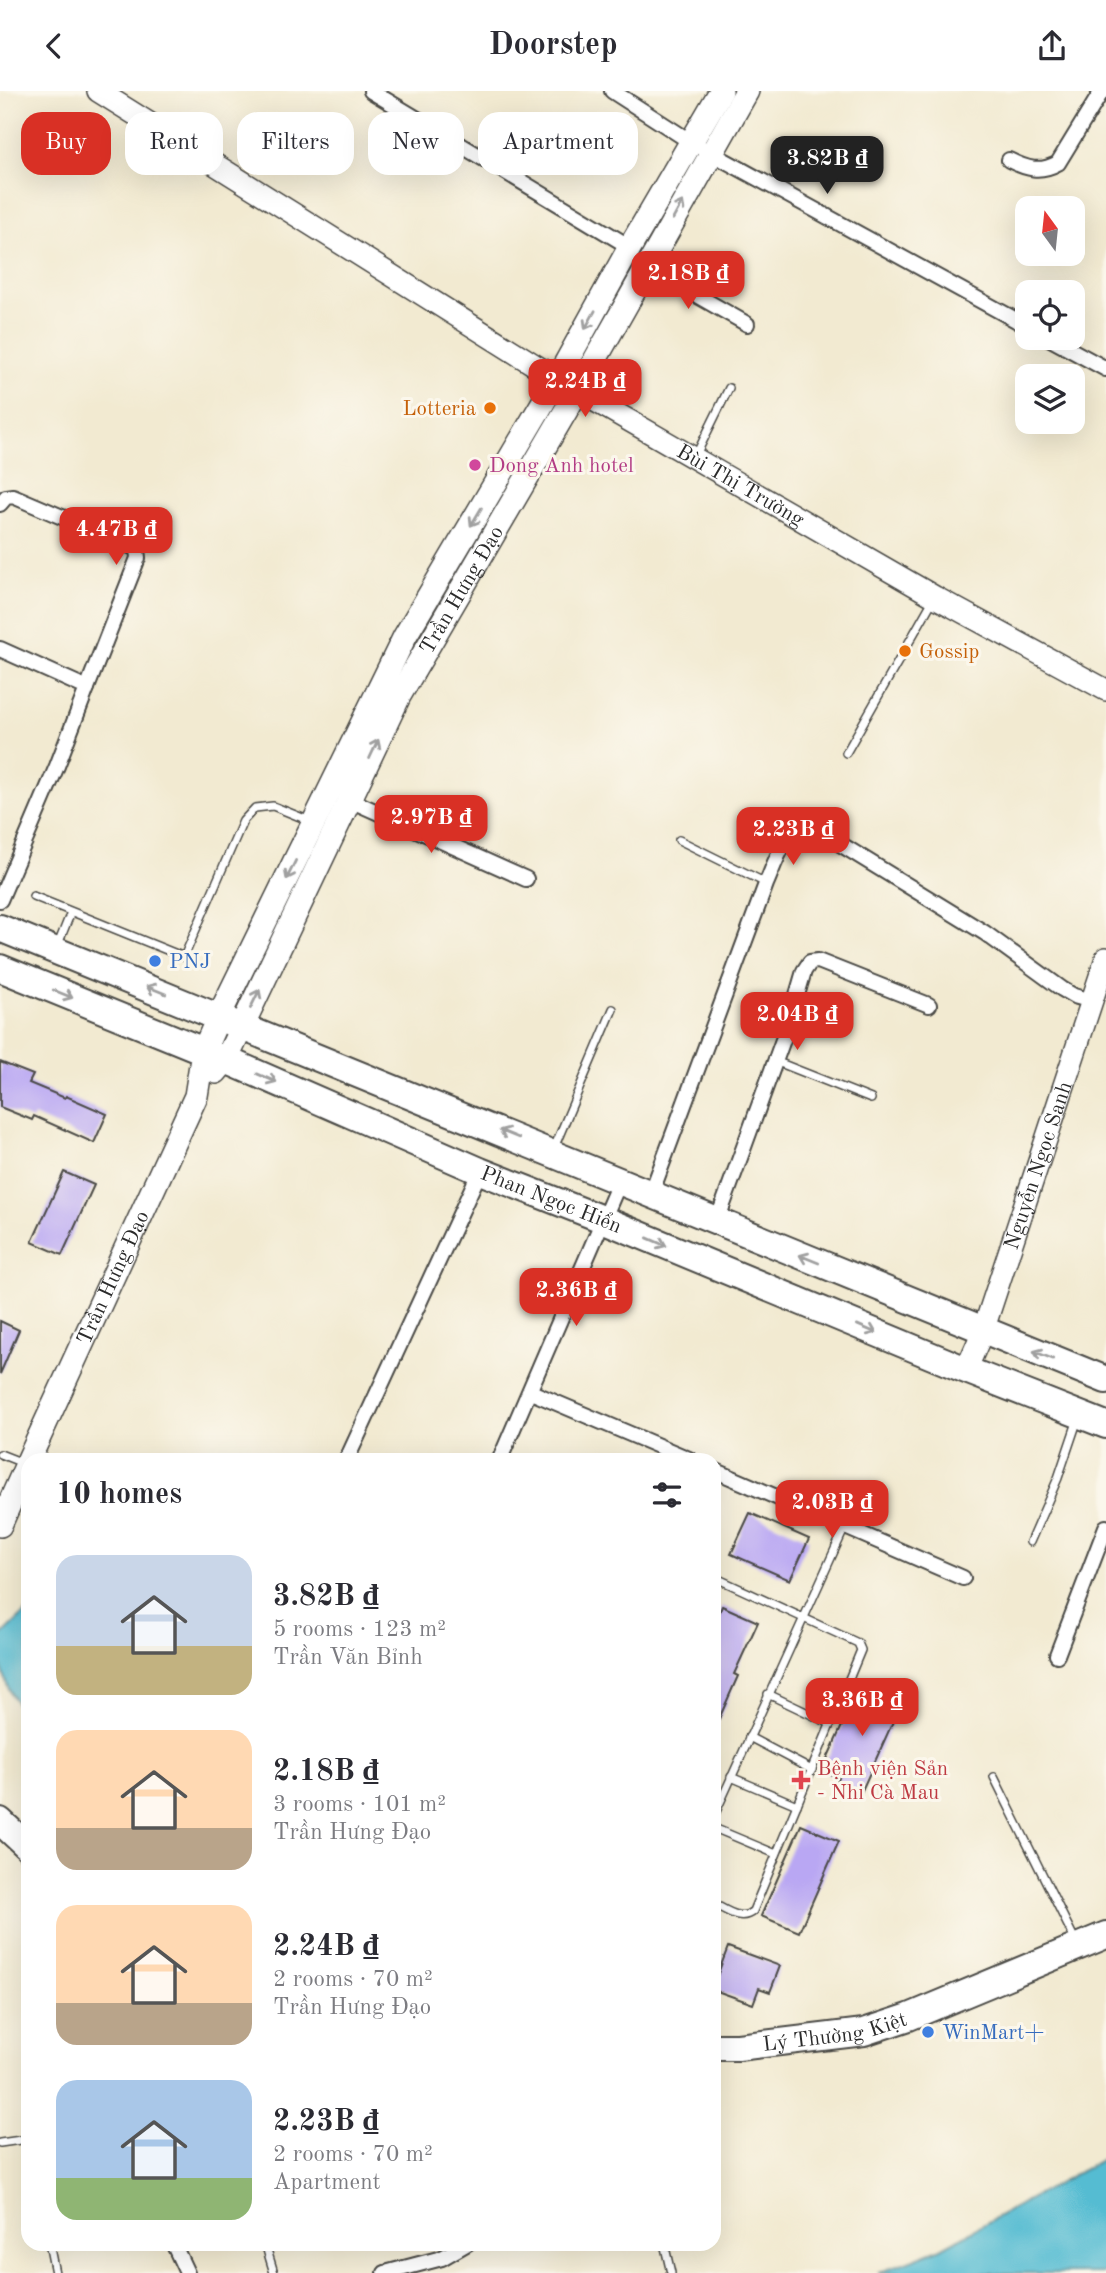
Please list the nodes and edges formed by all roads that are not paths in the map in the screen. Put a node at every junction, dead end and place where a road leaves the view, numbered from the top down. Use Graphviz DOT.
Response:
graph roads {
  1 [pos="98,91"];
  2 [pos="372,91"];
  3 [pos="612,91"];
  4 [pos="721,91"];
  5 [pos="747,91"];
  6 [pos="1102,91"];
  7 [pos="701,147"];
  8 [pos="1009,160"];
  9 [pos="630,247"];
  10 [pos="647,267"];
  11 [pos="1015,319"];
  12 [pos="747,324"];
  13 [pos="1071,350"];
  14 [pos="1106,369"];
  15 [pos="557,379"];
  16 [pos="729,388"];
  17 [pos="578,390"];
  18 [pos="694,457"];
  19 [pos="0,504"];
  20 [pos="935,597"];
  21 [pos="0,649"];
  22 [pos="87,688"];
  23 [pos="1106,690"];
  24 [pos="378,715"];
  25 [pos="846,753"];
  26 [pos="350,800"];
  27 [pos="314,822"];
  28 [pos="679,840"];
  29 [pos="526,879"];
  30 [pos="766,884"];
  31 [pos="33,896"];
  32 [pos="0,900"];
  33 [pos="71,912"];
  34 [pos="0,928"];
  35 [pos="55,950"];
  36 [pos="1106,958"];
  37 [pos="0,968"];
  38 [pos="1092,1001"];
  39 [pos="929,1005"];
  40 [pos="613,1009"];
  41 [pos="230,1021"];
  42 [pos="215,1056"];
  43 [pos="775,1061"];
  44 [pos="871,1099"];
  45 [pos="552,1152"];
  46 [pos="480,1171"];
  47 [pos="619,1182"];
  48 [pos="652,1194"];
  49 [pos="602,1219"];
  50 [pos="718,1221"];
  51 [pos="983,1331"];
  52 [pos="966,1370"];
  53 [pos="1106,1380"];
  54 [pos="531,1392"];
  55 [pos="1080,1415"];
  56 [pos="1106,1425"];
  57 [pos="32,1453"];
  58 [pos="350,1453"];
  59 [pos="503,1453"];
  60 [pos="675,1453"];
  61 [pos="0,1454"];
  62 [pos="21,1460"];
  63 [pos="721,1473"];
  64 [pos="21,1478"];
  65 [pos="0,1525"];
  66 [pos="845,1527"];
  67 [pos="1106,1527"];
  68 [pos="1030,1542"];
  69 [pos="963,1579"];
  70 [pos="721,1580"];
  71 [pos="804,1617"];
  72 [pos="1057,1655"];
  73 [pos="768,1694"];
  74 [pos="831,1724"];
  75 [pos="749,1737"];
  76 [pos="812,1770"];
  77 [pos="731,1777"];
  78 [pos="994,1777"];
  79 [pos="721,1800"];
  80 [pos="797,1805"];
  81 [pos="0,1821"];
  82 [pos="721,1831"];
  83 [pos="21,1840"];
  84 [pos="0,1845"];
  85 [pos="776,1854"];
  86 [pos="21,1855"];
  87 [pos="721,1907"];
  88 [pos="1106,1935"];
  89 [pos="1079,1947"];
  90 [pos="721,2047"];
  91 [pos="21,2140"];
  92 [pos="0,2143"];
  93 [pos="51,2251"];
  94 [pos="177,2251"];
  95 [pos="267,2251"];
  96 [pos="454,2251"];
  97 [pos="666,2251"];
  98 [pos="55,2273"];
  99 [pos="187,2273"];
  100 [pos="274,2273"];
  101 [pos="386,2273"];
  102 [pos="671,2273"];
  1 -- 15 [label="street, Bùi Thị Trường"];
  2 -- 9 [label="street"];
  3 -- 7 [label="street"];
  4 -- 7 [label="main road, Trần Hưng Đạo"];
  5 -- 7 [label="main road, Trần Hưng Đạo"];
  6 -- 8 [label="street"];
  7 -- 9 [label="main road, Trần Hưng Đạo"];
  10 -- 7 [label="main road, Trần Hưng Đạo, one-way"];
  7 -- 11 [label="street"];
  9 -- 15 [label="main road, Trần Hưng Đạo, one-way"];
  10 -- 12 [label="street"];
  10 -- 17 [label="main road, Trần Hưng Đạo"];
  13 -- 14 [label="street"];
  15 -- 17 [label="street, Bùi Thị Trường"];
  15 -- 24 [label="main road, Trần Hưng Đạo, one-way"];
  16 -- 18 [label="lane"];
  17 -- 18 [label="street, Bùi Thị Trường"];
  17 -- 24 [label="main road, Trần Hưng Đạo"];
  18 -- 20 [label="street, Bùi Thị Trường"];
  19 -- 22 [label="street"];
  20 -- 23 [label="street, Bùi Thị Trường"];
  20 -- 25 [label="lane"];
  21 -- 22 [label="street"];
  22 -- 32 [label="street"];
  26 -- 24 [label="main road, Trần Hưng Đạo, one-way"];
  24 -- 27 [label="main road, Trần Hưng Đạo"];
  26 -- 29 [label="street"];
  41 -- 26 [label="main road, Trần Hưng Đạo, one-way"];
  27 -- 33 [label="lane"];
  27 -- 41 [label="main road, Trần Hưng Đạo, one-way"];
  28 -- 30 [label="lane"];
  30 -- 38 [label="street"];
  30 -- 48 [label="street"];
  31 -- 33 [label="lane"];
  33 -- 35 [label="lane"];
  34 -- 35 [label="highway, Phan Ngọc Hiển"];
  41 -- 35 [label="highway, Phan Ngọc Hiển, one-way"];
  36 -- 38 [label="street, Nguyễn Ngọc Sanh"];
  37 -- 42 [label="highway, Phan Ngọc Hiển, one-way"];
  38 -- 51 [label="street, Nguyễn Ngọc Sanh"];
  39 -- 43 [label="street"];
  40 -- 45 [label="lane"];
  41 -- 42 [label="main road, Trần Hưng Đạo"];
  45 -- 41 [label="highway, Phan Ngọc Hiển, one-way"];
  42 -- 46 [label="highway, Phan Ngọc Hiển, one-way"];
  42 -- 57 [label="main road, Trần Hưng Đạo"];
  43 -- 44 [label="lane"];
  43 -- 50 [label="street"];
  45 -- 47 [label="highway, Phan Ngọc Hiển"];
  46 -- 49 [label="highway, Phan Ngọc Hiển"];
  46 -- 58 [label="street"];
  47 -- 48 [label="highway, Phan Ngọc Hiển"];
  47 -- 49 [label="street"];
  48 -- 50 [label="highway, Phan Ngọc Hiển"];
  49 -- 52 [label="highway, Phan Ngọc Hiển, one-way"];
  49 -- 54 [label="street"];
  51 -- 50 [label="highway, Phan Ngọc Hiển, one-way"];
  51 -- 52 [label="street, Nguyễn Ngọc Sanh"];
  53 -- 51 [label="highway, Phan Ngọc Hiển, one-way"];
  52 -- 55 [label="highway, Phan Ngọc Hiển"];
  54 -- 59 [label="street"];
  54 -- 60 [label="street"];
  55 -- 56 [label="highway, Phan Ngọc Hiển"];
  55 -- 68 [label="lane"];
  61 -- 62 [label="lane"];
  63 -- 66 [label="street"];
  64 -- 65 [label="main road, Trần Hưng Đạo"];
  66 -- 69 [label="street"];
  66 -- 71 [label="lane"];
  67 -- 72 [label="street"];
  70 -- 71 [label="lane"];
  71 -- 73 [label="lane"];
  71 -- 74 [label="lane"];
  73 -- 74 [label="lane"];
  73 -- 75 [label="lane"];
  74 -- 76 [label="lane"];
  75 -- 76 [label="lane"];
  75 -- 77 [label="lane"];
  76 -- 80 [label="lane"];
  77 -- 79 [label="lane"];
  77 -- 80 [label="lane"];
  78 -- 89 [label="lane"];
  80 -- 85 [label="lane"];
  81 -- 83 [label="highway"];
  82 -- 85 [label="lane"];
  84 -- 86 [label="highway"];
  85 -- 87 [label="lane"];
  88 -- 89 [label="highway, Lý Thường Kiệt"];
  89 -- 90 [label="highway, Lý Thường Kiệt"];
  91 -- 92 [label="lane"];
  93 -- 98 [label="lane"];
  94 -- 99 [label="street"];
  95 -- 100 [label="lane"];
  96 -- 101 [label="street"];
  97 -- 102 [label="lane"];
}
